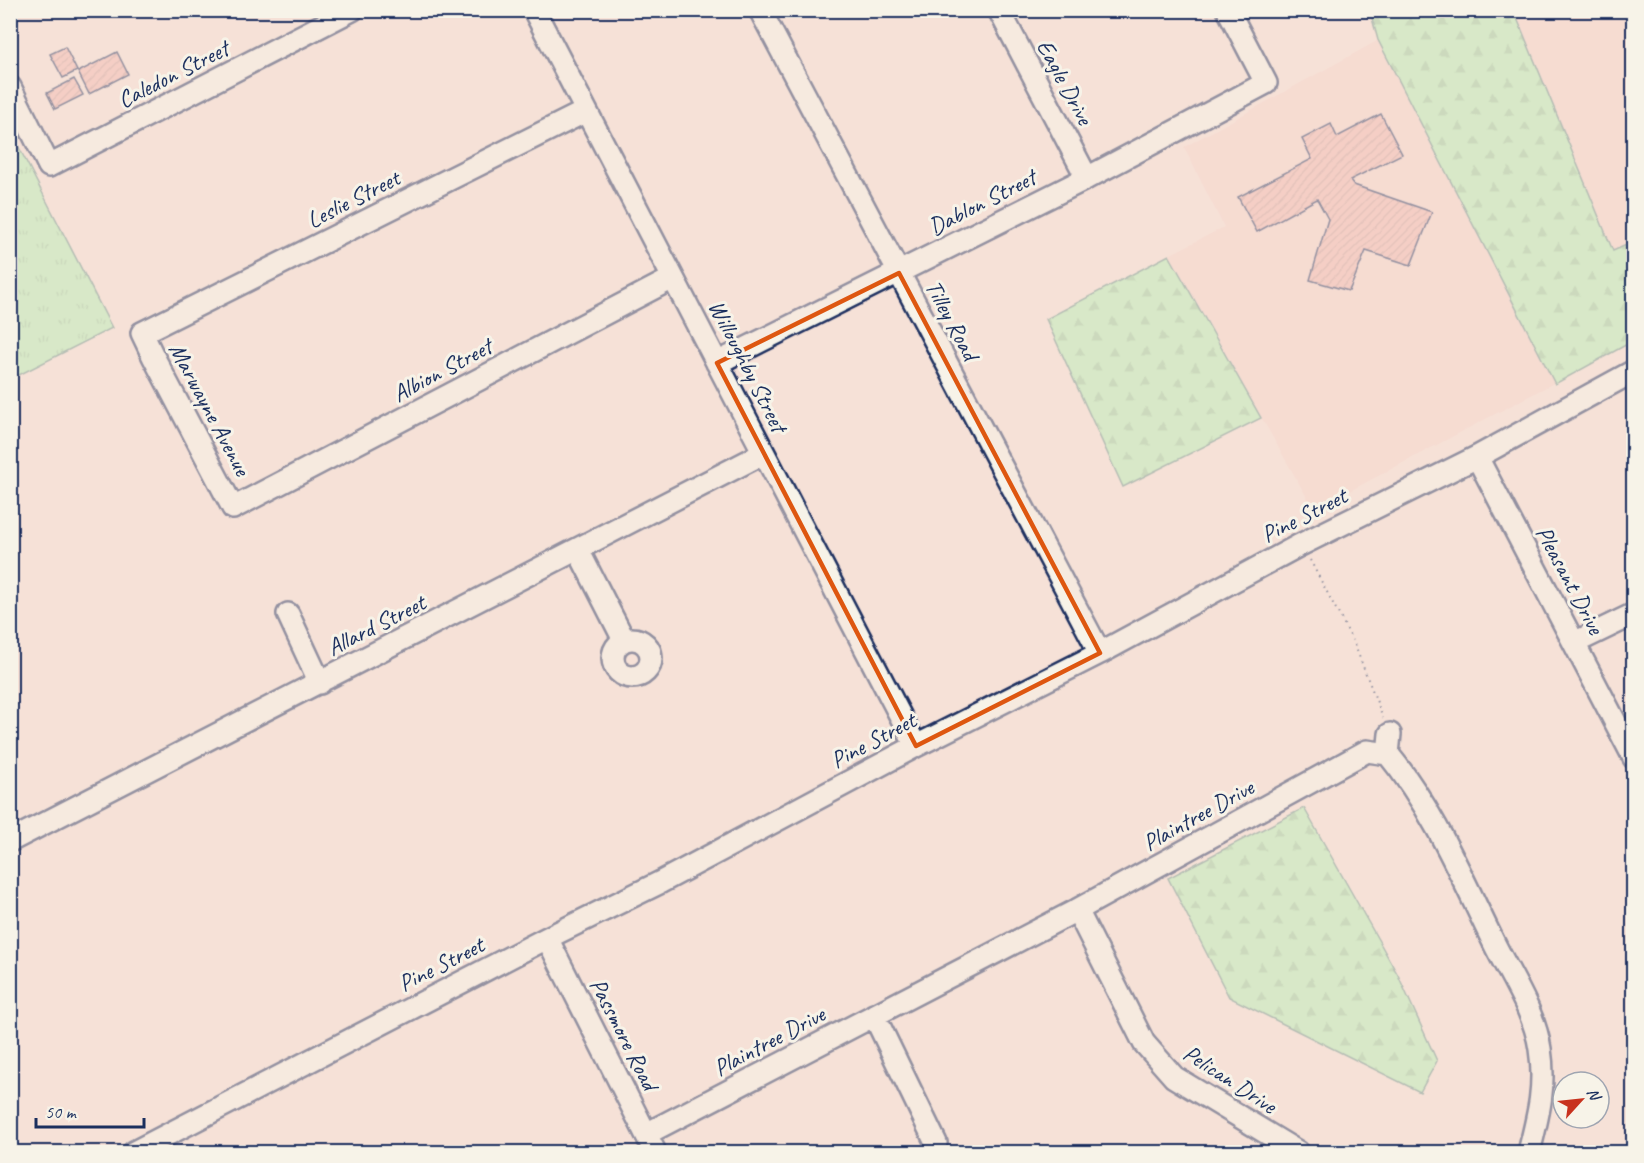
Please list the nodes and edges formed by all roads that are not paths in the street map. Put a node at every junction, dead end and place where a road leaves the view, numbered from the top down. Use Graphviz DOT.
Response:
graph roads {
  1 [pos="352,10"];
  2 [pos="534,10"];
  3 [pos="760,10"];
  4 [pos="999,10"];
  5 [pos="1228,10"];
  6 [pos="10,87"];
  7 [pos="586,111"];
  8 [pos="1087,178"];
  9 [pos="899,273"];
  10 [pos="673,278"];
  11 [pos="142,333"];
  12 [pos="717,363"];
  13 [pos="1634,371"];
  14 [pos="764,453"];
  15 [pos="1477,457"];
  16 [pos="233,508"];
  17 [pos="578,550"];
  18 [pos="288,614"];
  19 [pos="1634,614"];
  20 [pos="624,640"];
  21 [pos="1574,644"];
  22 [pos="1100,653"];
  23 [pos="320,682"];
  24 [pos="916,746"];
  25 [pos="1634,758"];
  26 [pos="10,841"];
  27 [pos="1077,910"];
  28 [pos="547,938"];
  29 [pos="874,1015"];
  30 [pos="650,1143"];
  31 [pos="936,1143"];
  32 [pos="134,1152"];
  33 [pos="1298,1152"];
  34 [pos="1529,1152"];
  1 -- 6 [label="street, Caledon Street"];
  2 -- 7 [label="street, Willoughby Street"];
  3 -- 9 [label="street, Tilley Road"];
  4 -- 8 [label="street, Eagle Drive"];
  5 -- 8 [label="street, Dablon Street"];
  7 -- 10 [label="street, Willoughby Street"];
  7 -- 11 [label="street, Leslie Street"];
  8 -- 9 [label="street, Dablon Street"];
  9 -- 12 [label="street, Dablon Street"];
  9 -- 22 [label="street, Tilley Road"];
  10 -- 12 [label="street, Willoughby Street"];
  10 -- 16 [label="street, Albion Street"];
  11 -- 16 [label="street, Marwayne Avenue"];
  12 -- 14 [label="street, Willoughby Street"];
  13 -- 15 [label="street, Pine Street"];
  14 -- 17 [label="street, Allard Street"];
  14 -- 24 [label="street, Willoughby Street"];
  15 -- 21 [label="street, Pleasant Drive"];
  15 -- 22 [label="street, Pine Street"];
  17 -- 20 [label="street"];
  17 -- 23 [label="street, Allard Street"];
  18 -- 23 [label="street"];
  19 -- 21 [label="street"];
  21 -- 25 [label="street, Pleasant Drive"];
  22 -- 24 [label="street, Pine Street"];
  23 -- 26 [label="street, Allard Street"];
  24 -- 28 [label="street, Pine Street"];
  27 -- 29 [label="street, Plaintree Drive"];
  27 -- 33 [label="street, Pelican Drive"];
  27 -- 34 [label="street, Plaintree Drive"];
  28 -- 30 [label="street, Passmore Road"];
  28 -- 32 [label="street, Pine Street"];
  29 -- 30 [label="street, Plaintree Drive"];
  29 -- 31 [label="street"];
}
